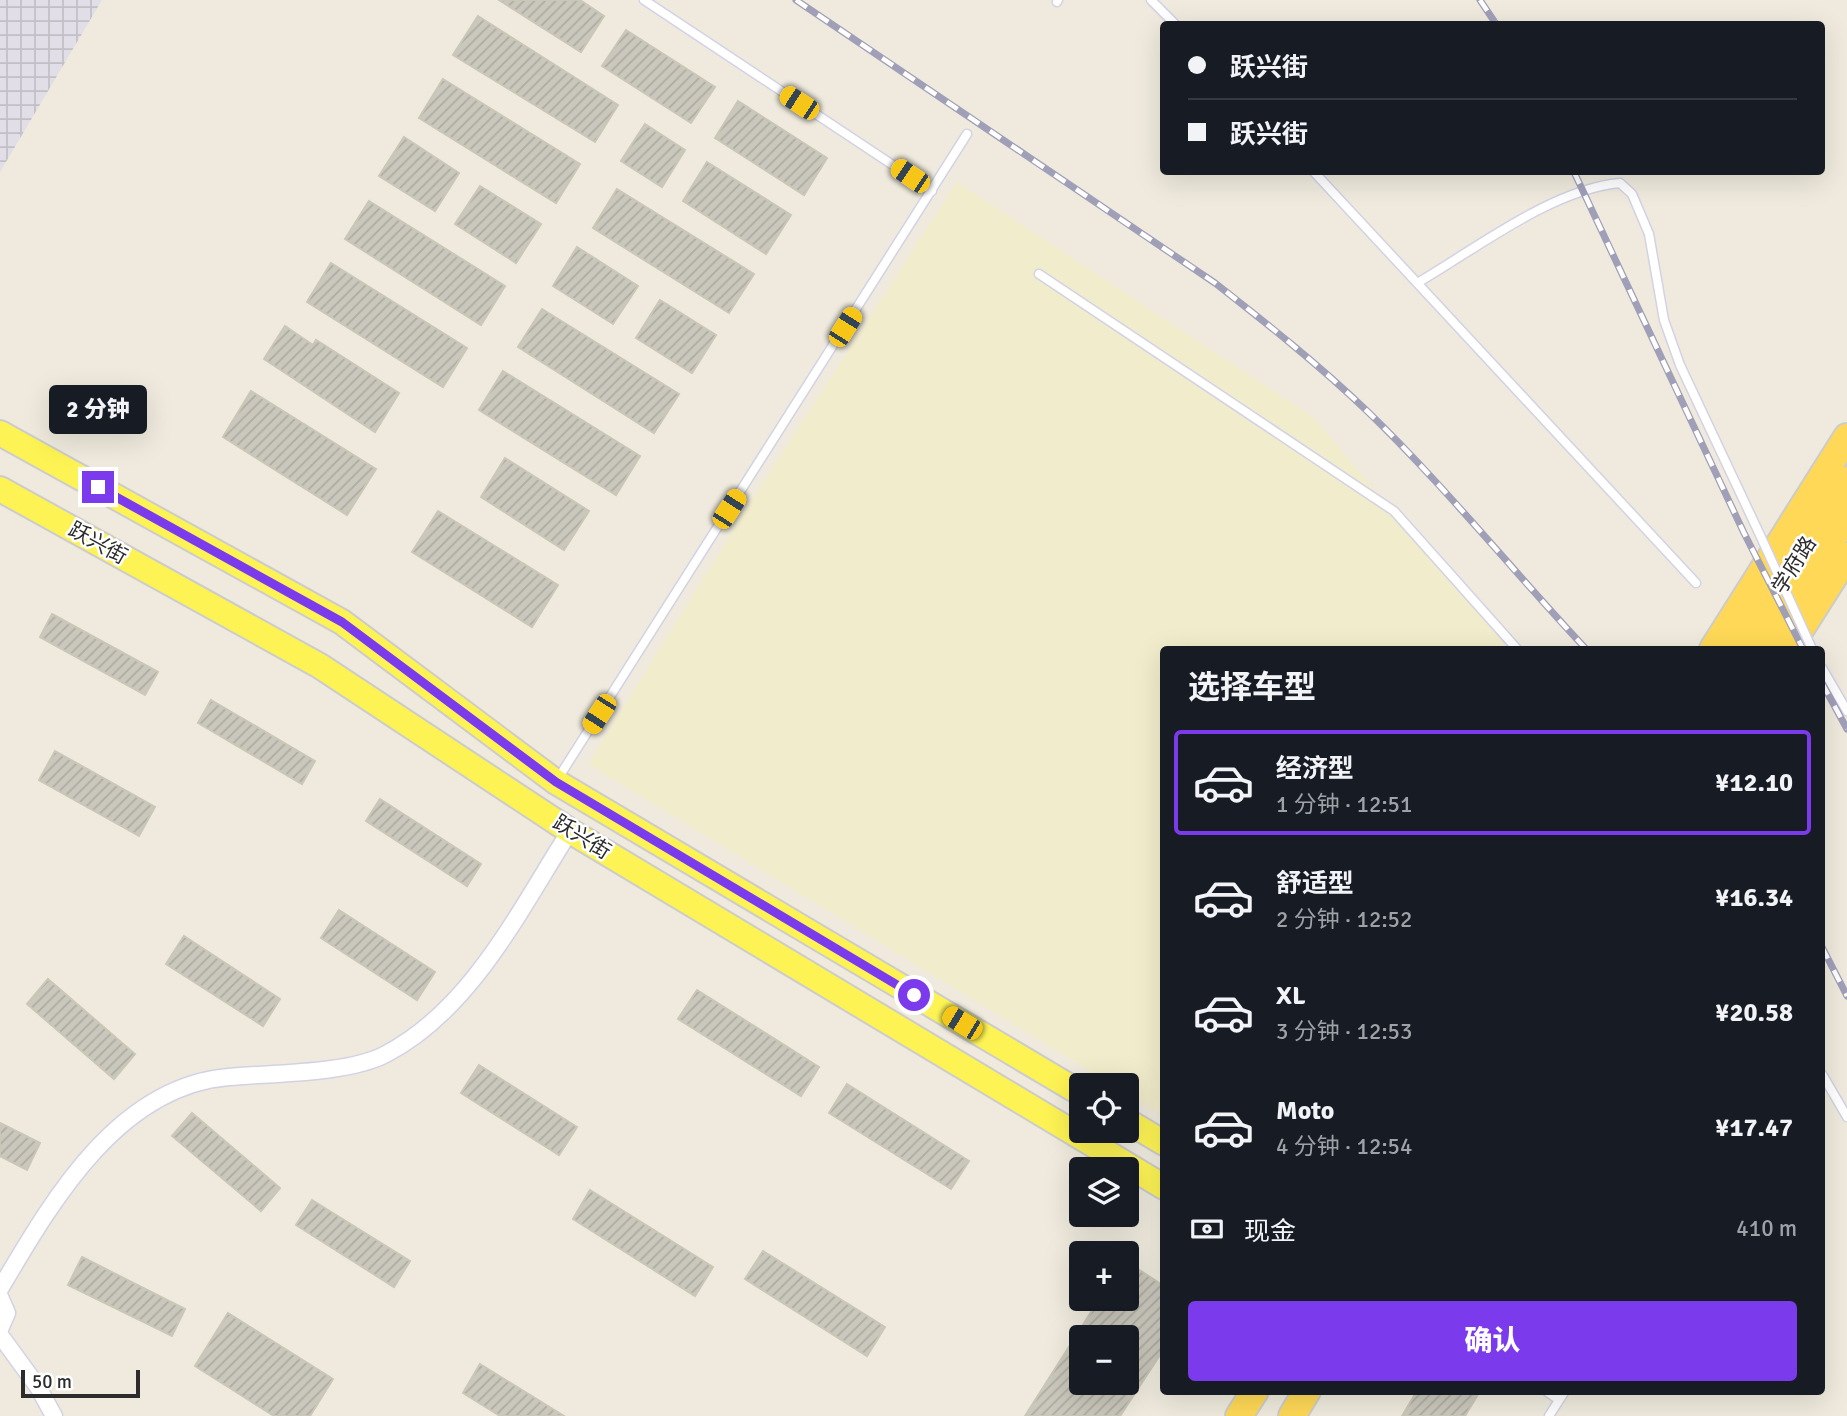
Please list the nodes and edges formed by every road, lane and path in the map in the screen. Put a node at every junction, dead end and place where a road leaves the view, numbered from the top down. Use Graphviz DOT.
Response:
graph roads {
  1 [pos="644,0"];
  2 [pos="1151,0"];
  3 [pos="1172,21"];
  4 [pos="967,134"];
  5 [pos="1317,175"];
  6 [pos="932,191"];
  7 [pos="1039,274"];
  8 [pos="1419,282"];
  9 [pos="0,433"];
  10 [pos="1847,437"];
  11 [pos="1847,480"];
  12 [pos="0,489"];
  13 [pos="1847,516"];
  14 [pos="1847,556"];
  15 [pos="1696,583"];
  16 [pos="1514,646"];
  17 [pos="1715,646"];
  18 [pos="1742,646"];
  19 [pos="1765,646"];
  20 [pos="1790,646"];
  21 [pos="1812,646"];
  22 [pos="1825,673"];
  23 [pos="1847,710"];
  24 [pos="556,782"];
  25 [pos="570,831"];
  26 [pos="1825,1078"];
  27 [pos="1069,1086"];
  28 [pos="1847,1117"];
  29 [pos="1139,1128"];
  30 [pos="1160,1141"];
  31 [pos="1160,1185"];
  32 [pos="0,1289"];
  33 [pos="0,1297"];
  34 [pos="0,1329"];
  35 [pos="0,1335"];
  36 [pos="1252,1395"];
  37 [pos="1305,1395"];
  38 [pos="1552,1395"];
  39 [pos="1562,1395"];
  40 [pos="1559,1400"];
  41 [pos="54,1416"];
  42 [pos="1239,1416"];
  43 [pos="1292,1416"];
  44 [pos="1549,1416"];
  1 -- 6 [label="lane"];
  2 -- 3 [label="lane"];
  4 -- 6 [label="lane"];
  5 -- 8 [label="lane"];
  6 -- 24 [label="lane"];
  7 -- 16 [label="lane"];
  8 -- 15 [label="lane"];
  8 -- 21 [label="lane, bridge"];
  9 -- 24 [label="main road, 跃兴街"];
  10 -- 17 [label="highway"];
  11 -- 18 [label="highway, 学府路"];
  12 -- 25 [label="main road, 跃兴街"];
  13 -- 19 [label="highway, 学府路"];
  14 -- 20 [label="highway"];
  22 -- 23 [label="lane"];
  24 -- 27 [label="main road, 跃兴街"];
  25 -- 31 [label="main road, 跃兴街"];
  25 -- 32 [label="street"];
  26 -- 28 [label="lane"];
  29 -- 30 [label="main road"];
  33 -- 34 [label="street"];
  35 -- 41 [label="street"];
  36 -- 42 [label="highway"];
  37 -- 43 [label="highway"];
  38 -- 40 [label="lane"];
  39 -- 40 [label="lane"];
  40 -- 44 [label="lane"];
}
